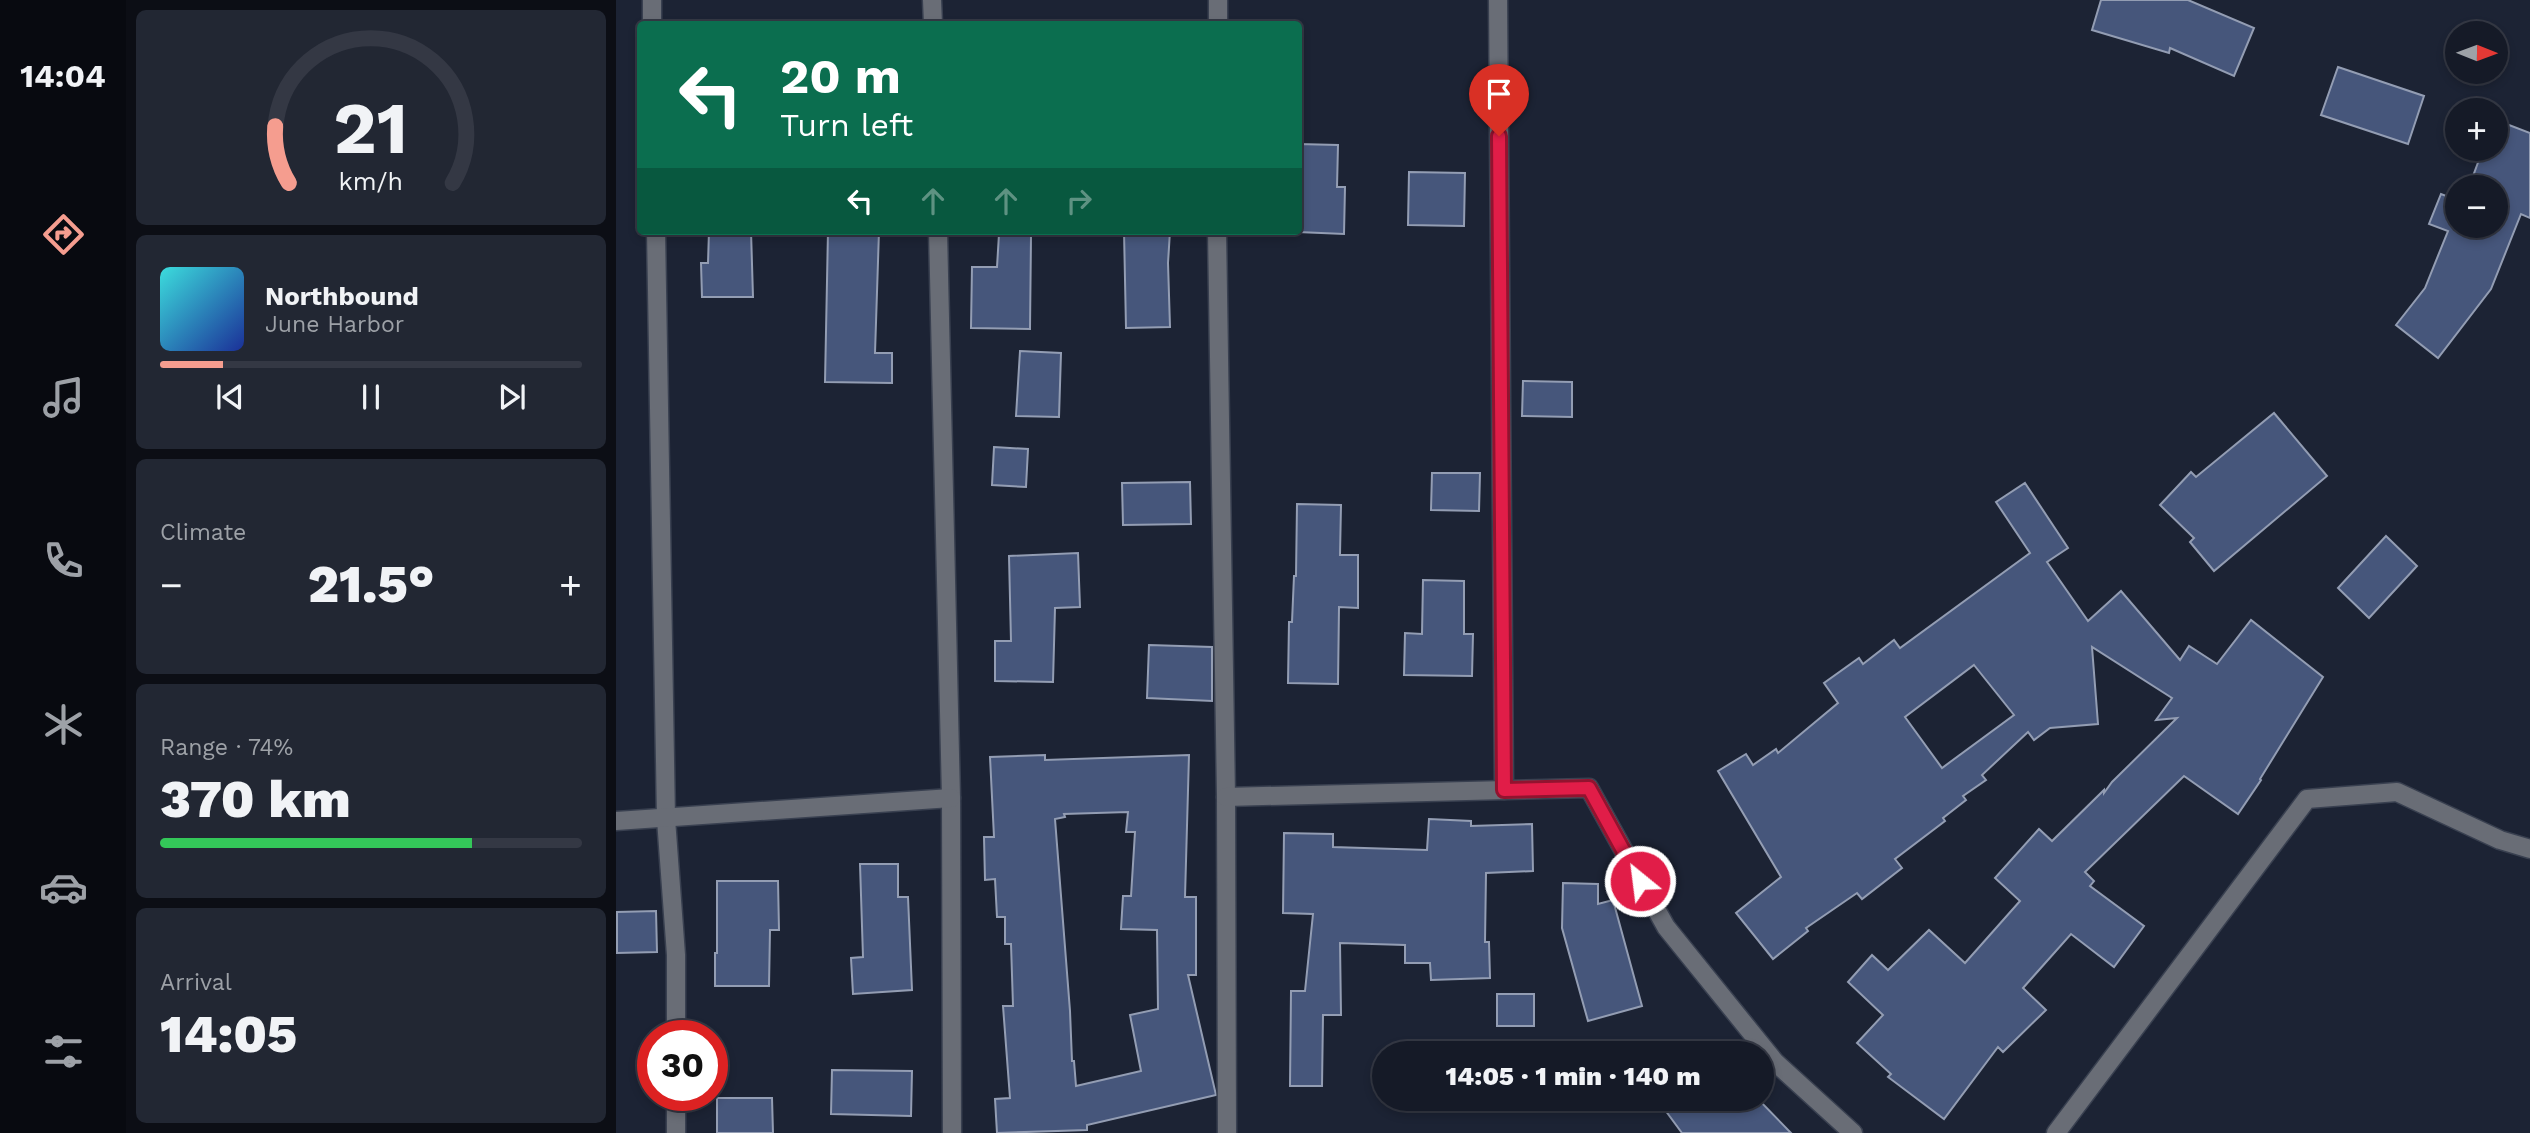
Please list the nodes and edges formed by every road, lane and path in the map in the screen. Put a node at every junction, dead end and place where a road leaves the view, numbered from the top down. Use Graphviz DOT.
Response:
graph roads {
  1 [pos="652,0"];
  2 [pos="932,0"];
  3 [pos="1218,0"];
  4 [pos="1497,0"];
  5 [pos="652,21"];
  6 [pos="933,21"];
  7 [pos="1218,21"];
  8 [pos="656,235"];
  9 [pos="938,235"];
  10 [pos="1217,235"];
  11 [pos="1504,790"];
  12 [pos="1226,797"];
  13 [pos="951,798"];
  14 [pos="666,819"];
  15 [pos="616,821"];
  16 [pos="2530,849"];
  17 [pos="676,1020"];
  18 [pos="676,1111"];
  19 [pos="676,1133"];
  20 [pos="952,1133"];
  21 [pos="1227,1133"];
  22 [pos="1853,1133"];
  23 [pos="2056,1133"];
  1 -- 5 [label="street"];
  2 -- 6 [label="street"];
  3 -- 7 [label="street"];
  4 -- 11 [label="street"];
  8 -- 14 [label="street"];
  9 -- 13 [label="street"];
  10 -- 12 [label="street"];
  11 -- 12 [label="street"];
  11 -- 22 [label="street"];
  12 -- 21 [label="street"];
  13 -- 14 [label="street"];
  13 -- 20 [label="street"];
  14 -- 15 [label="street"];
  14 -- 17 [label="street"];
  16 -- 23 [label="street"];
  18 -- 19 [label="street"];
}
